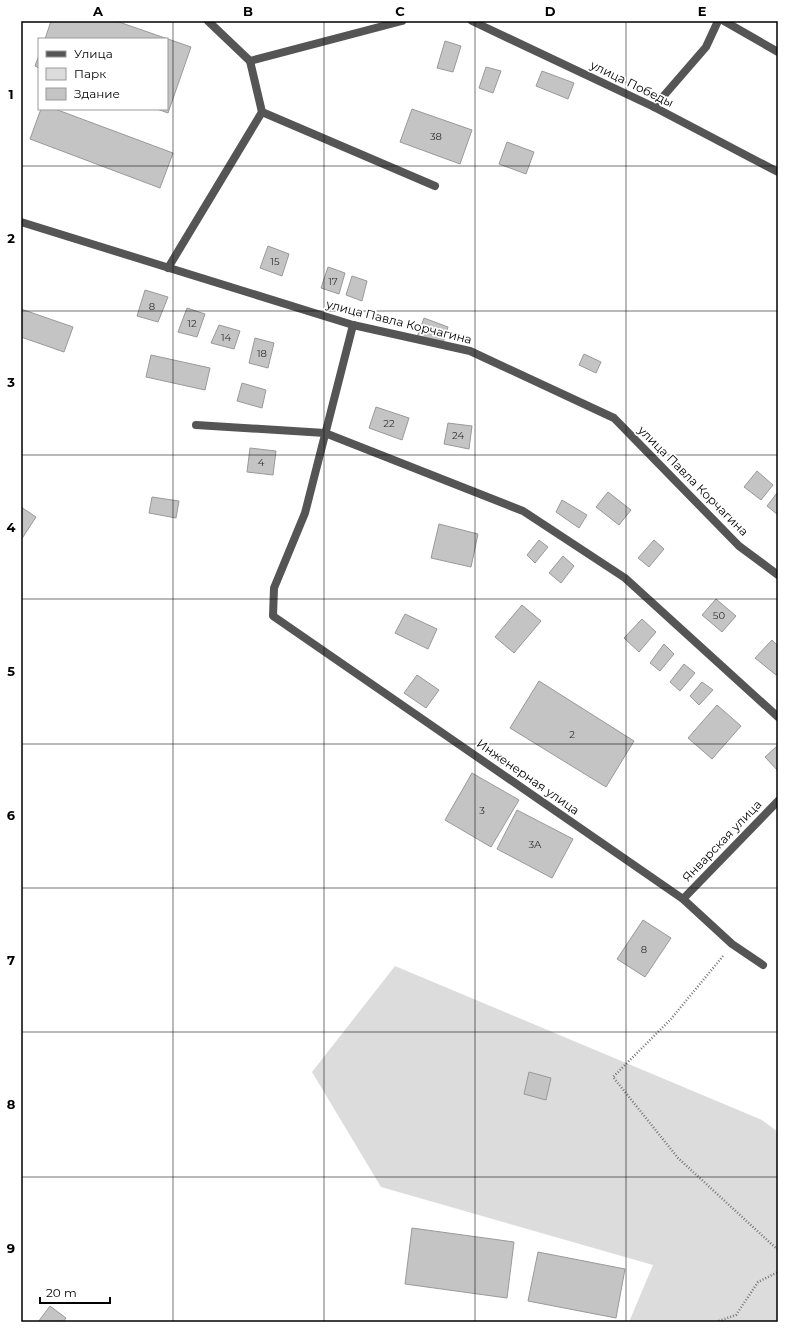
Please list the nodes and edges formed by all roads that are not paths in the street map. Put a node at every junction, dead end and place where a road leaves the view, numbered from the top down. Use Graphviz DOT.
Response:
graph roads {
  1 [pos="208,21"];
  2 [pos="402,21"];
  3 [pos="472,21"];
  4 [pos="718,21"];
  5 [pos="724,21"];
  6 [pos="778,52"];
  7 [pos="250,61"];
  8 [pos="654,107"];
  9 [pos="262,112"];
  10 [pos="778,172"];
  11 [pos="435,186"];
  12 [pos="21,222"];
  13 [pos="168,268"];
  14 [pos="353,325"];
  15 [pos="196,424"];
  16 [pos="325,433"];
  17 [pos="778,576"];
  18 [pos="778,717"];
  19 [pos="778,801"];
  20 [pos="683,899"];
  21 [pos="763,965"];
  1 -- 7 [label="street"];
  2 -- 7 [label="street"];
  3 -- 8 [label="street, улица Победы"];
  4 -- 8 [label="street"];
  5 -- 6 [label="street"];
  7 -- 9 [label="street"];
  8 -- 10 [label="street, улица Победы"];
  9 -- 11 [label="street"];
  9 -- 13 [label="street"];
  12 -- 13 [label="street, улица Павла Корчагина"];
  13 -- 14 [label="street, улица Павла Корчагина"];
  14 -- 16 [label="street"];
  14 -- 17 [label="street, улица Павла Корчагина"];
  15 -- 16 [label="street"];
  16 -- 18 [label="street"];
  16 -- 20 [label="street, Инженерная улица"];
  19 -- 20 [label="street, Январская улица"];
  20 -- 21 [label="street, Инженерная улица"];
}
